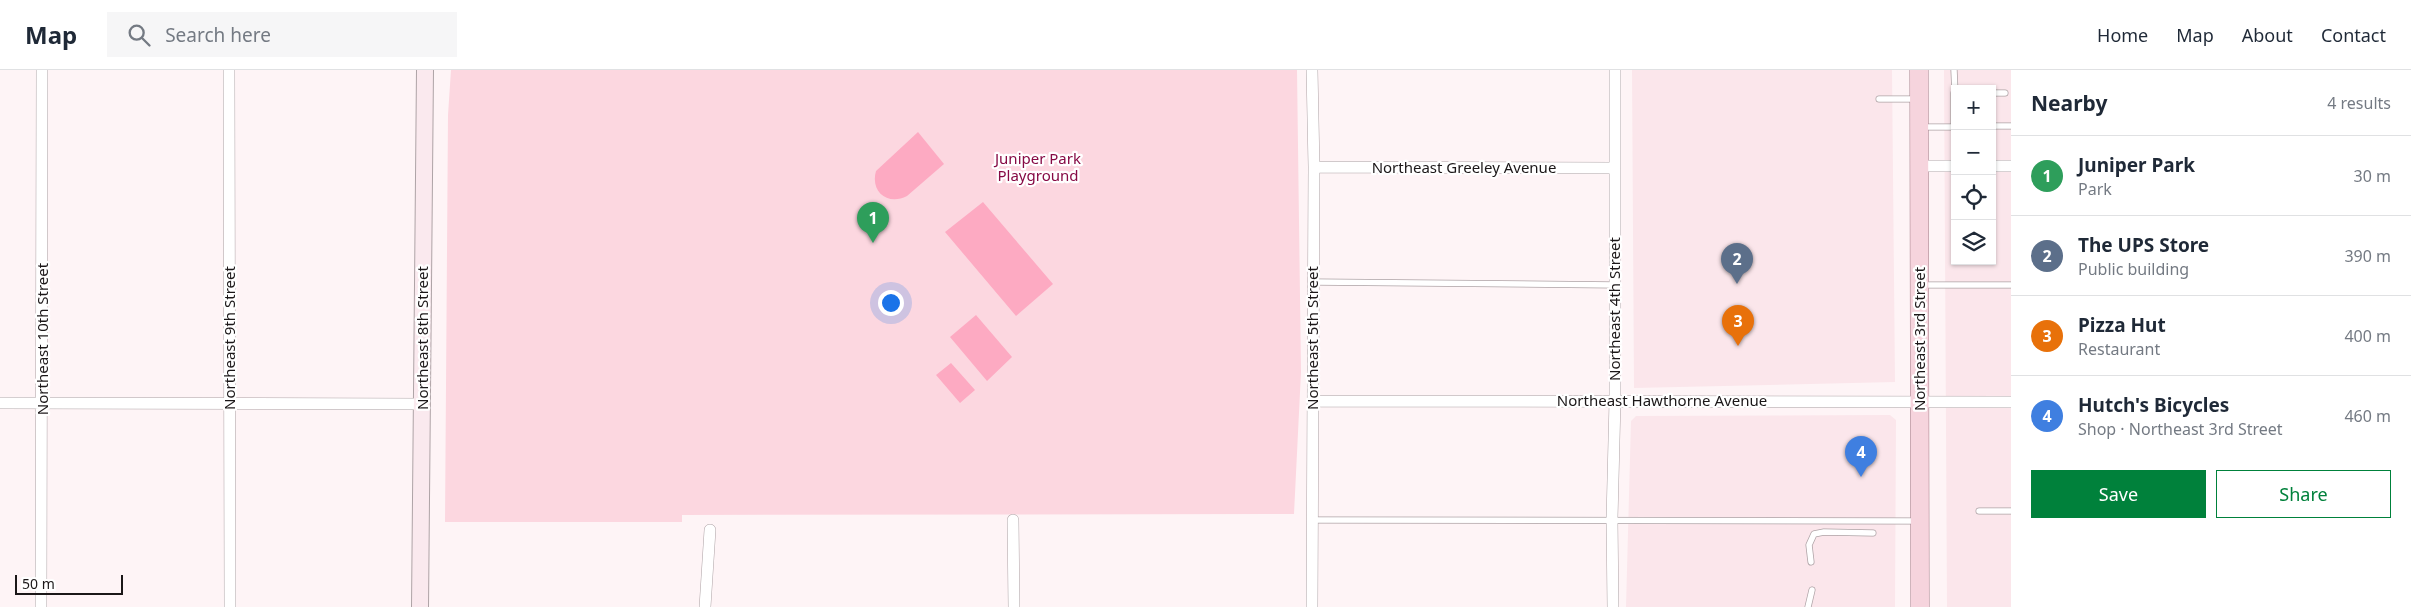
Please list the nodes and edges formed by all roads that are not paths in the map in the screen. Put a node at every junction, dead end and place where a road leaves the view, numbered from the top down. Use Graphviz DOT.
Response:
graph roads {
  1 [pos="42,70"];
  2 [pos="229,70"];
  3 [pos="425,70"];
  4 [pos="1312,70"];
  5 [pos="1616,70"];
  6 [pos="1919,70"];
  7 [pos="1954,70"];
  8 [pos="1954,85"];
  9 [pos="1996,93"];
  10 [pos="2004,93"];
  11 [pos="1879,99"];
  12 [pos="1919,99"];
  13 [pos="1996,126"];
  14 [pos="2011,126"];
  15 [pos="1919,127"];
  16 [pos="1951,127"];
  17 [pos="1919,166"];
  18 [pos="1951,166"];
  19 [pos="1996,166"];
  20 [pos="2011,166"];
  21 [pos="1314,167"];
  22 [pos="1615,168"];
  23 [pos="1314,282"];
  24 [pos="1616,285"];
  25 [pos="1920,285"];
  26 [pos="2011,285"];
  27 [pos="1313,401"];
  28 [pos="1615,401"];
  29 [pos="1920,401"];
  30 [pos="2011,402"];
  31 [pos="0,403"];
  32 [pos="43,403"];
  33 [pos="230,404"];
  34 [pos="423,404"];
  35 [pos="1979,511"];
  36 [pos="2011,512"];
  37 [pos="1612,519"];
  38 [pos="1013,520"];
  39 [pos="1312,520"];
  40 [pos="1920,521"];
  41 [pos="710,530"];
  42 [pos="1873,533"];
  43 [pos="1811,562"];
  44 [pos="1812,590"];
  45 [pos="42,607"];
  46 [pos="230,607"];
  47 [pos="420,607"];
  48 [pos="705,607"];
  49 [pos="1014,607"];
  50 [pos="1312,607"];
  51 [pos="1613,607"];
  52 [pos="1808,607"];
  53 [pos="1920,607"];
  1 -- 32 [label="street, Northeast 10th Street"];
  2 -- 33 [label="street, Northeast 9th Street"];
  3 -- 34 [label="street, Northeast 8th Street"];
  4 -- 21 [label="street, Northeast 5th Street"];
  5 -- 22 [label="street, Northeast 4th Street"];
  6 -- 12 [label="main road, Northeast 3rd Street"];
  7 -- 8 [label="lane"];
  9 -- 10 [label="lane"];
  11 -- 12 [label="lane"];
  12 -- 15 [label="main road, Northeast 3rd Street"];
  13 -- 14 [label="lane"];
  15 -- 16 [label="lane"];
  15 -- 17 [label="main road, Northeast 3rd Street"];
  17 -- 18 [label="street"];
  17 -- 25 [label="main road, Northeast 3rd Street"];
  19 -- 20 [label="street"];
  21 -- 22 [label="street, Northeast Greeley Avenue"];
  21 -- 23 [label="street, Northeast 5th Street"];
  22 -- 24 [label="street, Northeast 4th Street"];
  23 -- 24 [label="lane"];
  23 -- 27 [label="street, Northeast 5th Street"];
  24 -- 28 [label="street, Northeast 4th Street"];
  25 -- 26 [label="lane"];
  25 -- 29 [label="main road, Northeast 3rd Street"];
  27 -- 28 [label="street, Northeast Hawthorne Avenue"];
  27 -- 39 [label="street, Northeast 5th Street"];
  28 -- 29 [label="street, Northeast Hawthorne Avenue"];
  28 -- 37 [label="street, Northeast 4th Street"];
  29 -- 30 [label="street, Northeast Hawthorne Avenue"];
  29 -- 40 [label="main road, Northeast 3rd Street"];
  31 -- 32 [label="street"];
  32 -- 33 [label="street"];
  32 -- 45 [label="street, Northeast 10th Street"];
  33 -- 34 [label="street"];
  33 -- 46 [label="street, Northeast 9th Street"];
  34 -- 47 [label="street, Northeast 8th Street"];
  35 -- 36 [label="lane"];
  37 -- 39 [label="lane"];
  37 -- 40 [label="lane"];
  37 -- 51 [label="street, Northeast 4th Street"];
  38 -- 49 [label="street"];
  39 -- 50 [label="street, Northeast 5th Street"];
  40 -- 53 [label="main road, Northeast 3rd Street"];
  41 -- 48 [label="street"];
  42 -- 43 [label="lane"];
  44 -- 52 [label="lane"];
}
